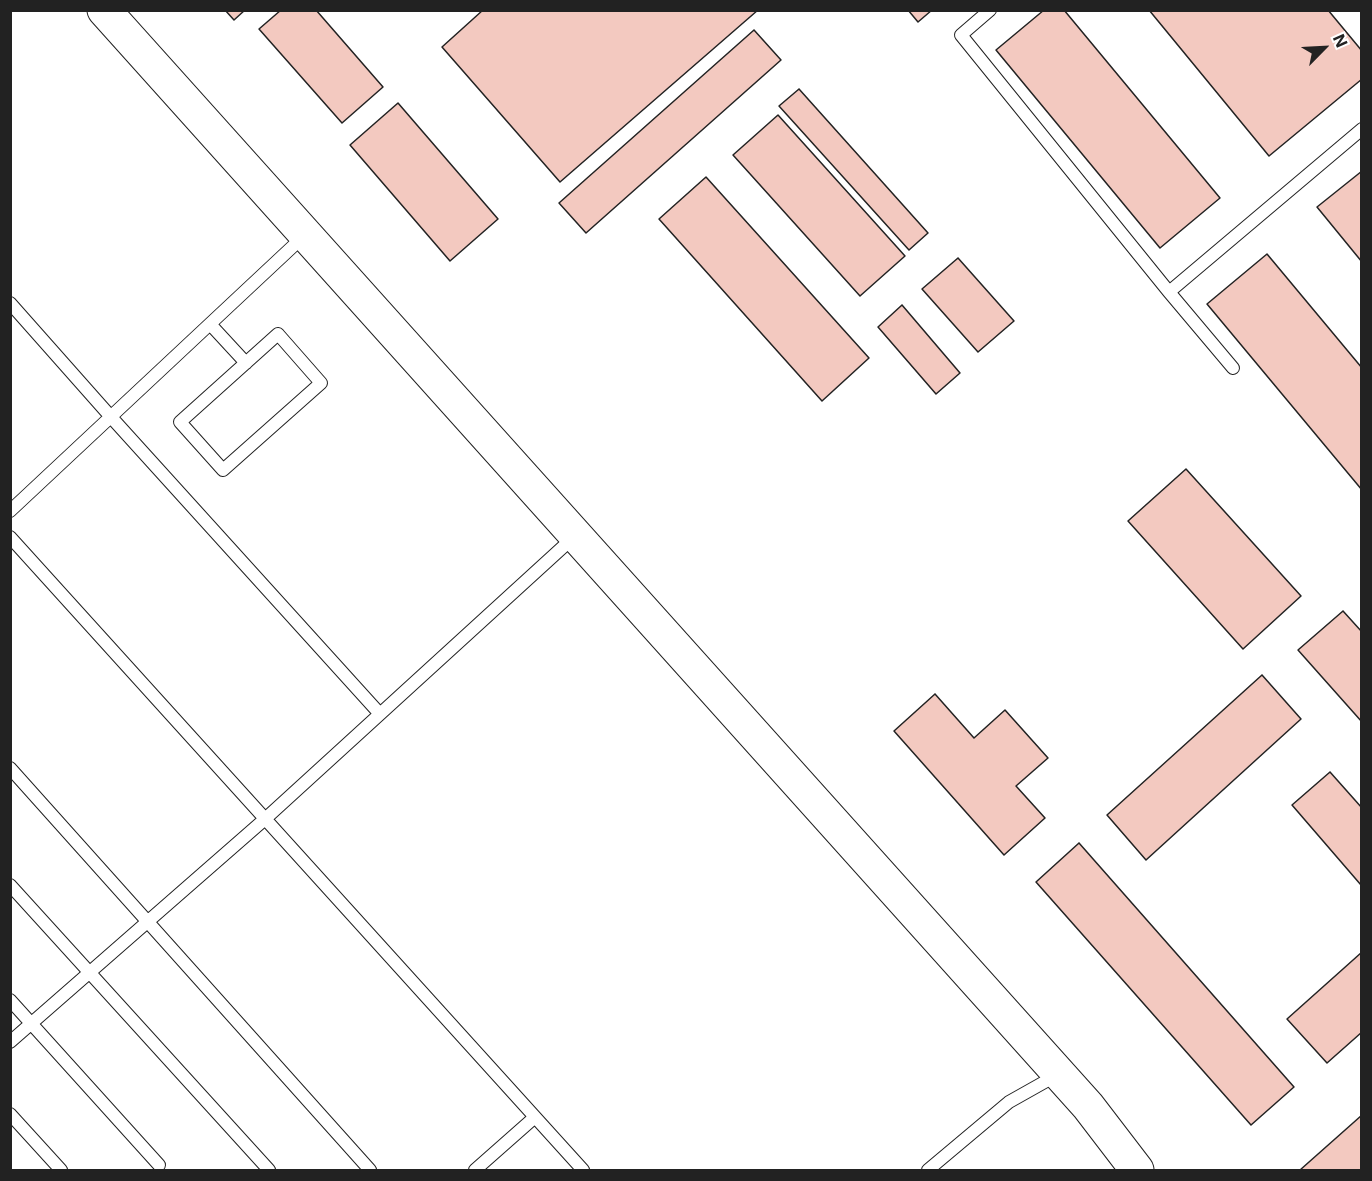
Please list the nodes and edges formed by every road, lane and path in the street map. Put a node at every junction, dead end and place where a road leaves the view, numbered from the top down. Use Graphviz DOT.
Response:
graph roads {
  1 [pos="104,10"];
  2 [pos="990,10"];
  3 [pos="1362,129"];
  4 [pos="305,235"];
  5 [pos="1169,292"];
  6 [pos="10,303"];
  7 [pos="210,324"];
  8 [pos="246,363"];
  9 [pos="1233,368"];
  10 [pos="111,417"];
  11 [pos="10,511"];
  12 [pos="576,536"];
  13 [pos="10,537"];
  14 [pos="380,714"];
  15 [pos="10,768"];
  16 [pos="265,819"];
  17 [pos="10,885"];
  18 [pos="146,922"];
  19 [pos="90,972"];
  20 [pos="10,1000"];
  21 [pos="32,1023"];
  22 [pos="10,1042"];
  23 [pos="1059,1074"];
  24 [pos="10,1114"];
  25 [pos="535,1117"];
  26 [pos="159,1165"];
  27 [pos="61,1170"];
  28 [pos="268,1170"];
  29 [pos="370,1170"];
  30 [pos="475,1170"];
  31 [pos="583,1170"];
  32 [pos="928,1170"];
  33 [pos="1137,1170"];
  1 -- 4 [label="street"];
  2 -- 5 [label="lane"];
  3 -- 5 [label="lane"];
  4 -- 7 [label="lane"];
  4 -- 12 [label="street"];
  5 -- 9 [label="lane"];
  6 -- 10 [label="lane"];
  7 -- 8 [label="lane"];
  7 -- 10 [label="lane"];
  8 -- 8 [label="lane"];
  10 -- 11 [label="lane"];
  10 -- 14 [label="lane"];
  12 -- 14 [label="lane"];
  12 -- 23 [label="street"];
  13 -- 16 [label="lane"];
  14 -- 16 [label="lane"];
  15 -- 18 [label="lane"];
  16 -- 18 [label="lane"];
  16 -- 25 [label="lane"];
  17 -- 19 [label="lane"];
  18 -- 19 [label="lane"];
  18 -- 29 [label="lane"];
  19 -- 21 [label="lane"];
  19 -- 28 [label="lane"];
  20 -- 21 [label="lane"];
  21 -- 22 [label="lane"];
  21 -- 26 [label="lane"];
  23 -- 32 [label="lane"];
  23 -- 33 [label="street"];
  24 -- 27 [label="lane"];
  25 -- 30 [label="lane"];
  25 -- 31 [label="lane"];
}
